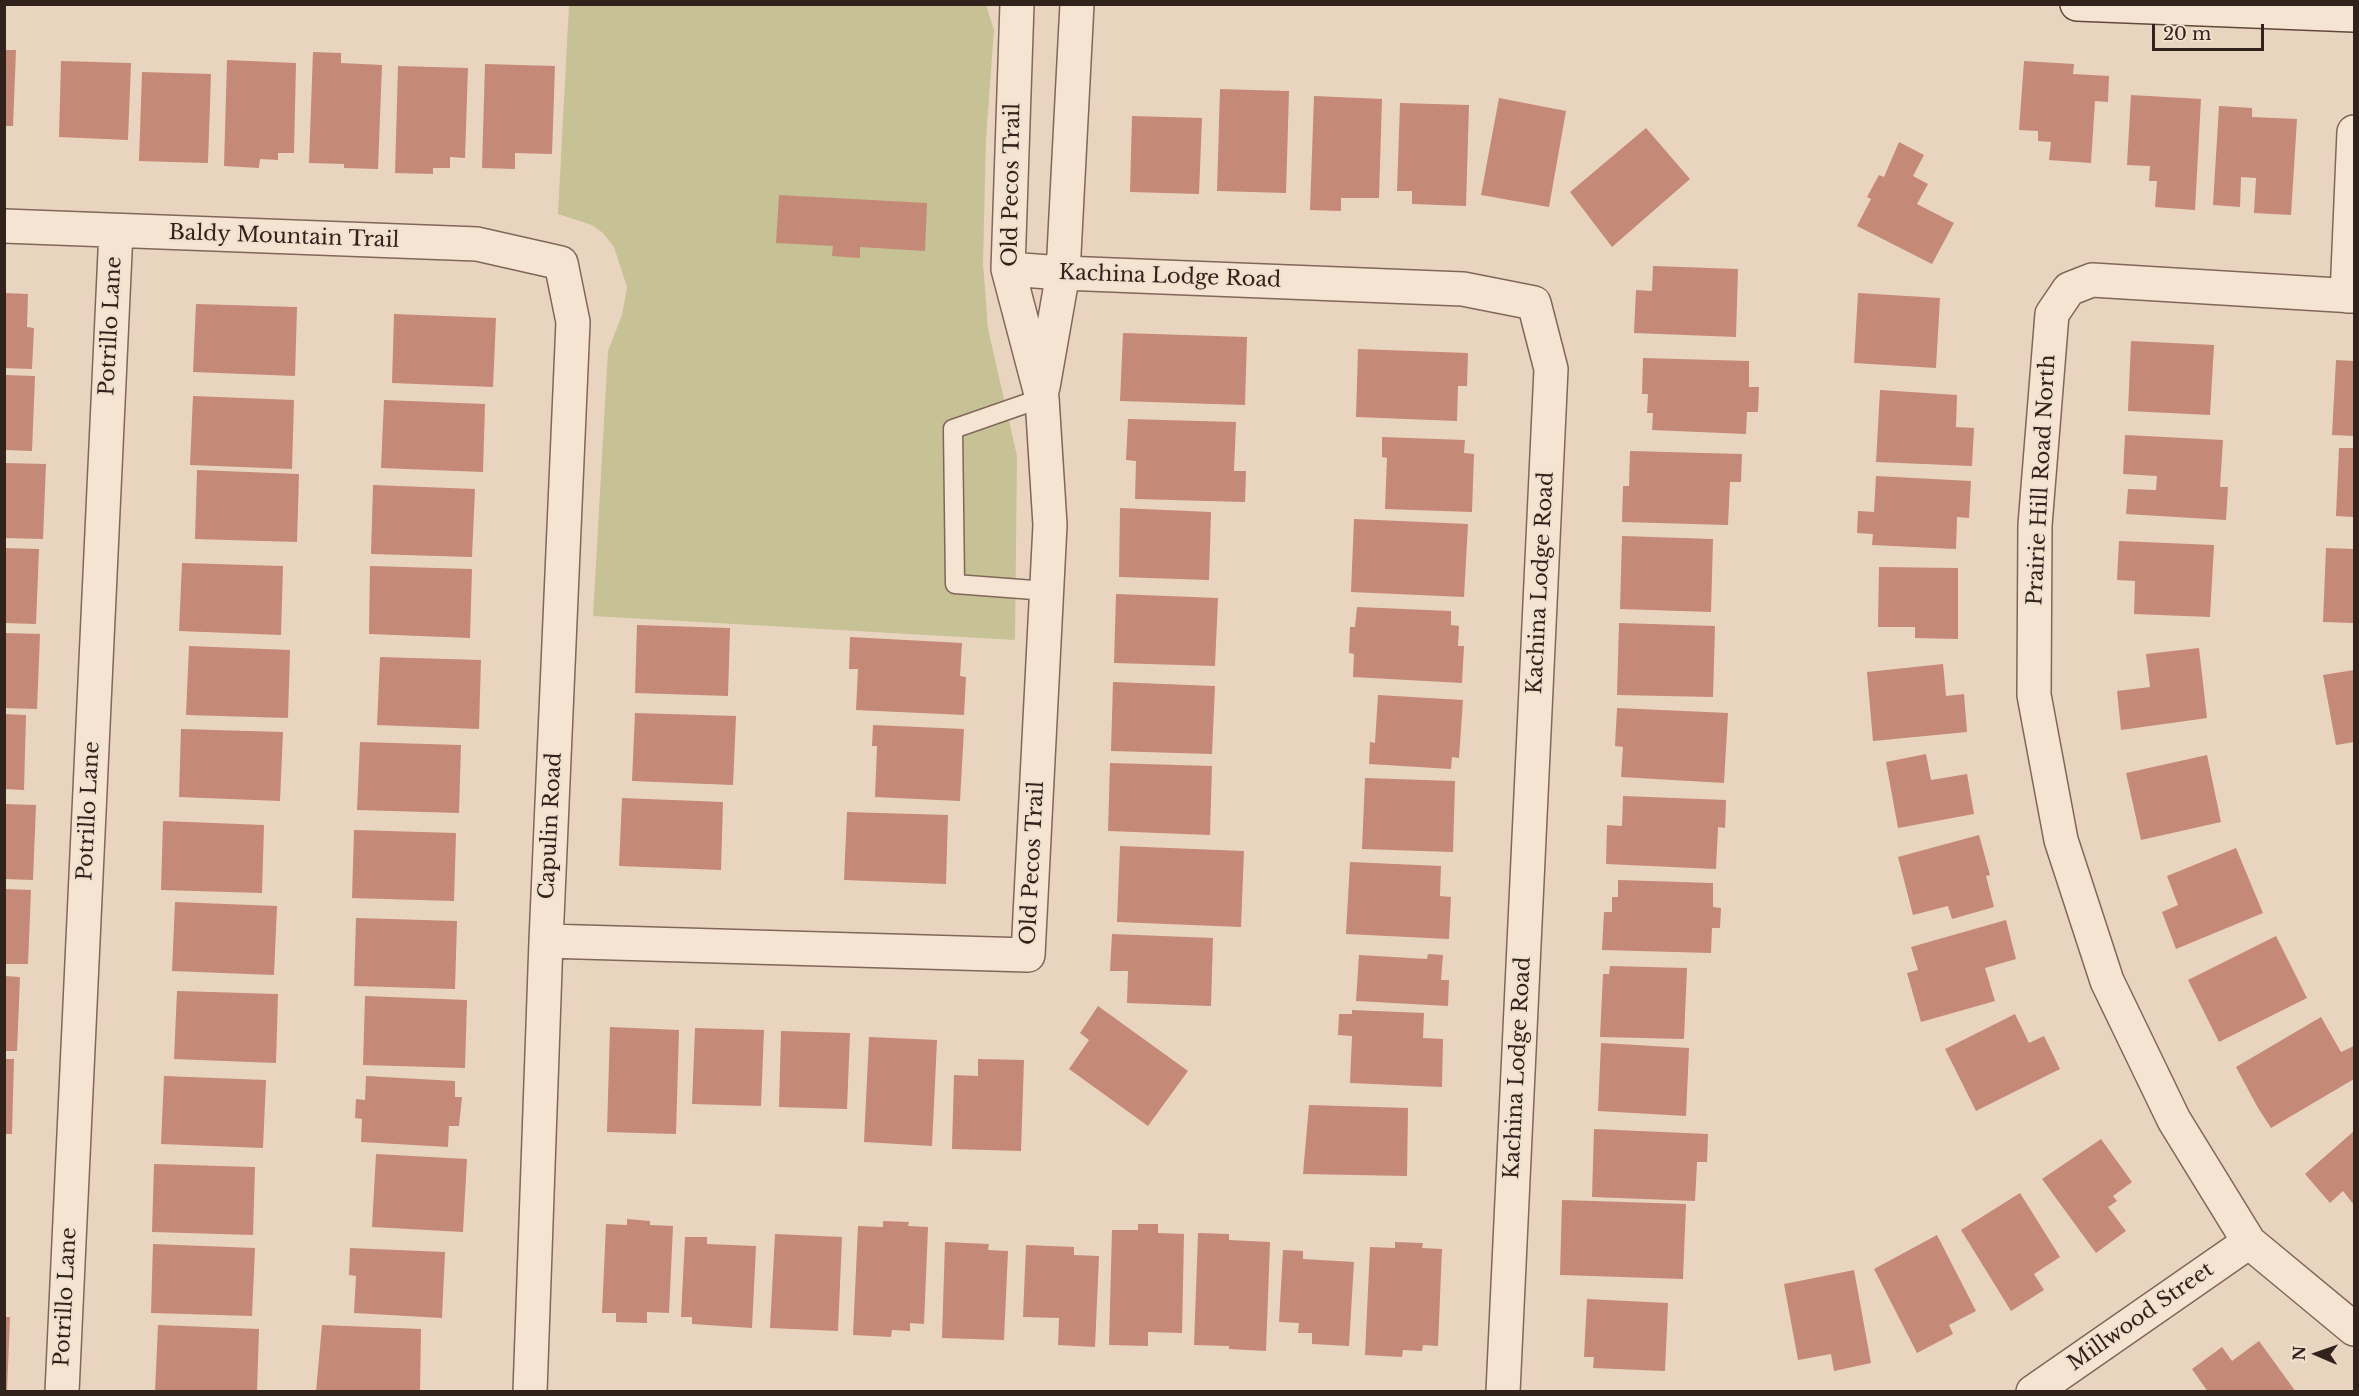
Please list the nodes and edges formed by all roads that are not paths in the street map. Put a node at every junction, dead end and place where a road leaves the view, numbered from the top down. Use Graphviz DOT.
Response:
graph roads {
  1 [pos="1017,4"];
  2 [pos="1077,4"];
  3 [pos="2077,4"];
  4 [pos="2355,15"];
  5 [pos="2355,132"];
  6 [pos="4,226"];
  7 [pos="116,231"];
  8 [pos="561,263"];
  9 [pos="1008,269"];
  10 [pos="1063,273"];
  11 [pos="2351,296"];
  12 [pos="1042,398"];
  13 [pos="1047,591"];
  14 [pos="546,940"];
  15 [pos="2249,1242"];
  16 [pos="2355,1329"];
  17 [pos="62,1392"];
  18 [pos="530,1392"];
  19 [pos="1503,1392"];
  20 [pos="2033,1392"];
  1 -- 9 [label="street, Old Pecos Trail"];
  2 -- 10 [label="street, Old Pecos Trail"];
  3 -- 4 [label="street"];
  5 -- 11 [label="street"];
  6 -- 7 [label="street, Baldy Mountain Trail"];
  7 -- 8 [label="street, Baldy Mountain Trail"];
  7 -- 17 [label="street, Potrillo Lane"];
  8 -- 14 [label="street, Capulin Road"];
  9 -- 10 [label="street, Kachina Lodge Road"];
  9 -- 12 [label="street, Old Pecos Trail"];
  10 -- 12 [label="street, Old Pecos Trail"];
  10 -- 19 [label="street, Kachina Lodge Road"];
  11 -- 15 [label="street, Prairie Hill Road North"];
  12 -- 13 [label="street, Old Pecos Trail"];
  12 -- 13 [label="lane"];
  13 -- 14 [label="street, Old Pecos Trail"];
  14 -- 18 [label="street, Capulin Road"];
  15 -- 16 [label="street, Prairie Hill Road North"];
  15 -- 20 [label="street, Millwood Street"];
}
